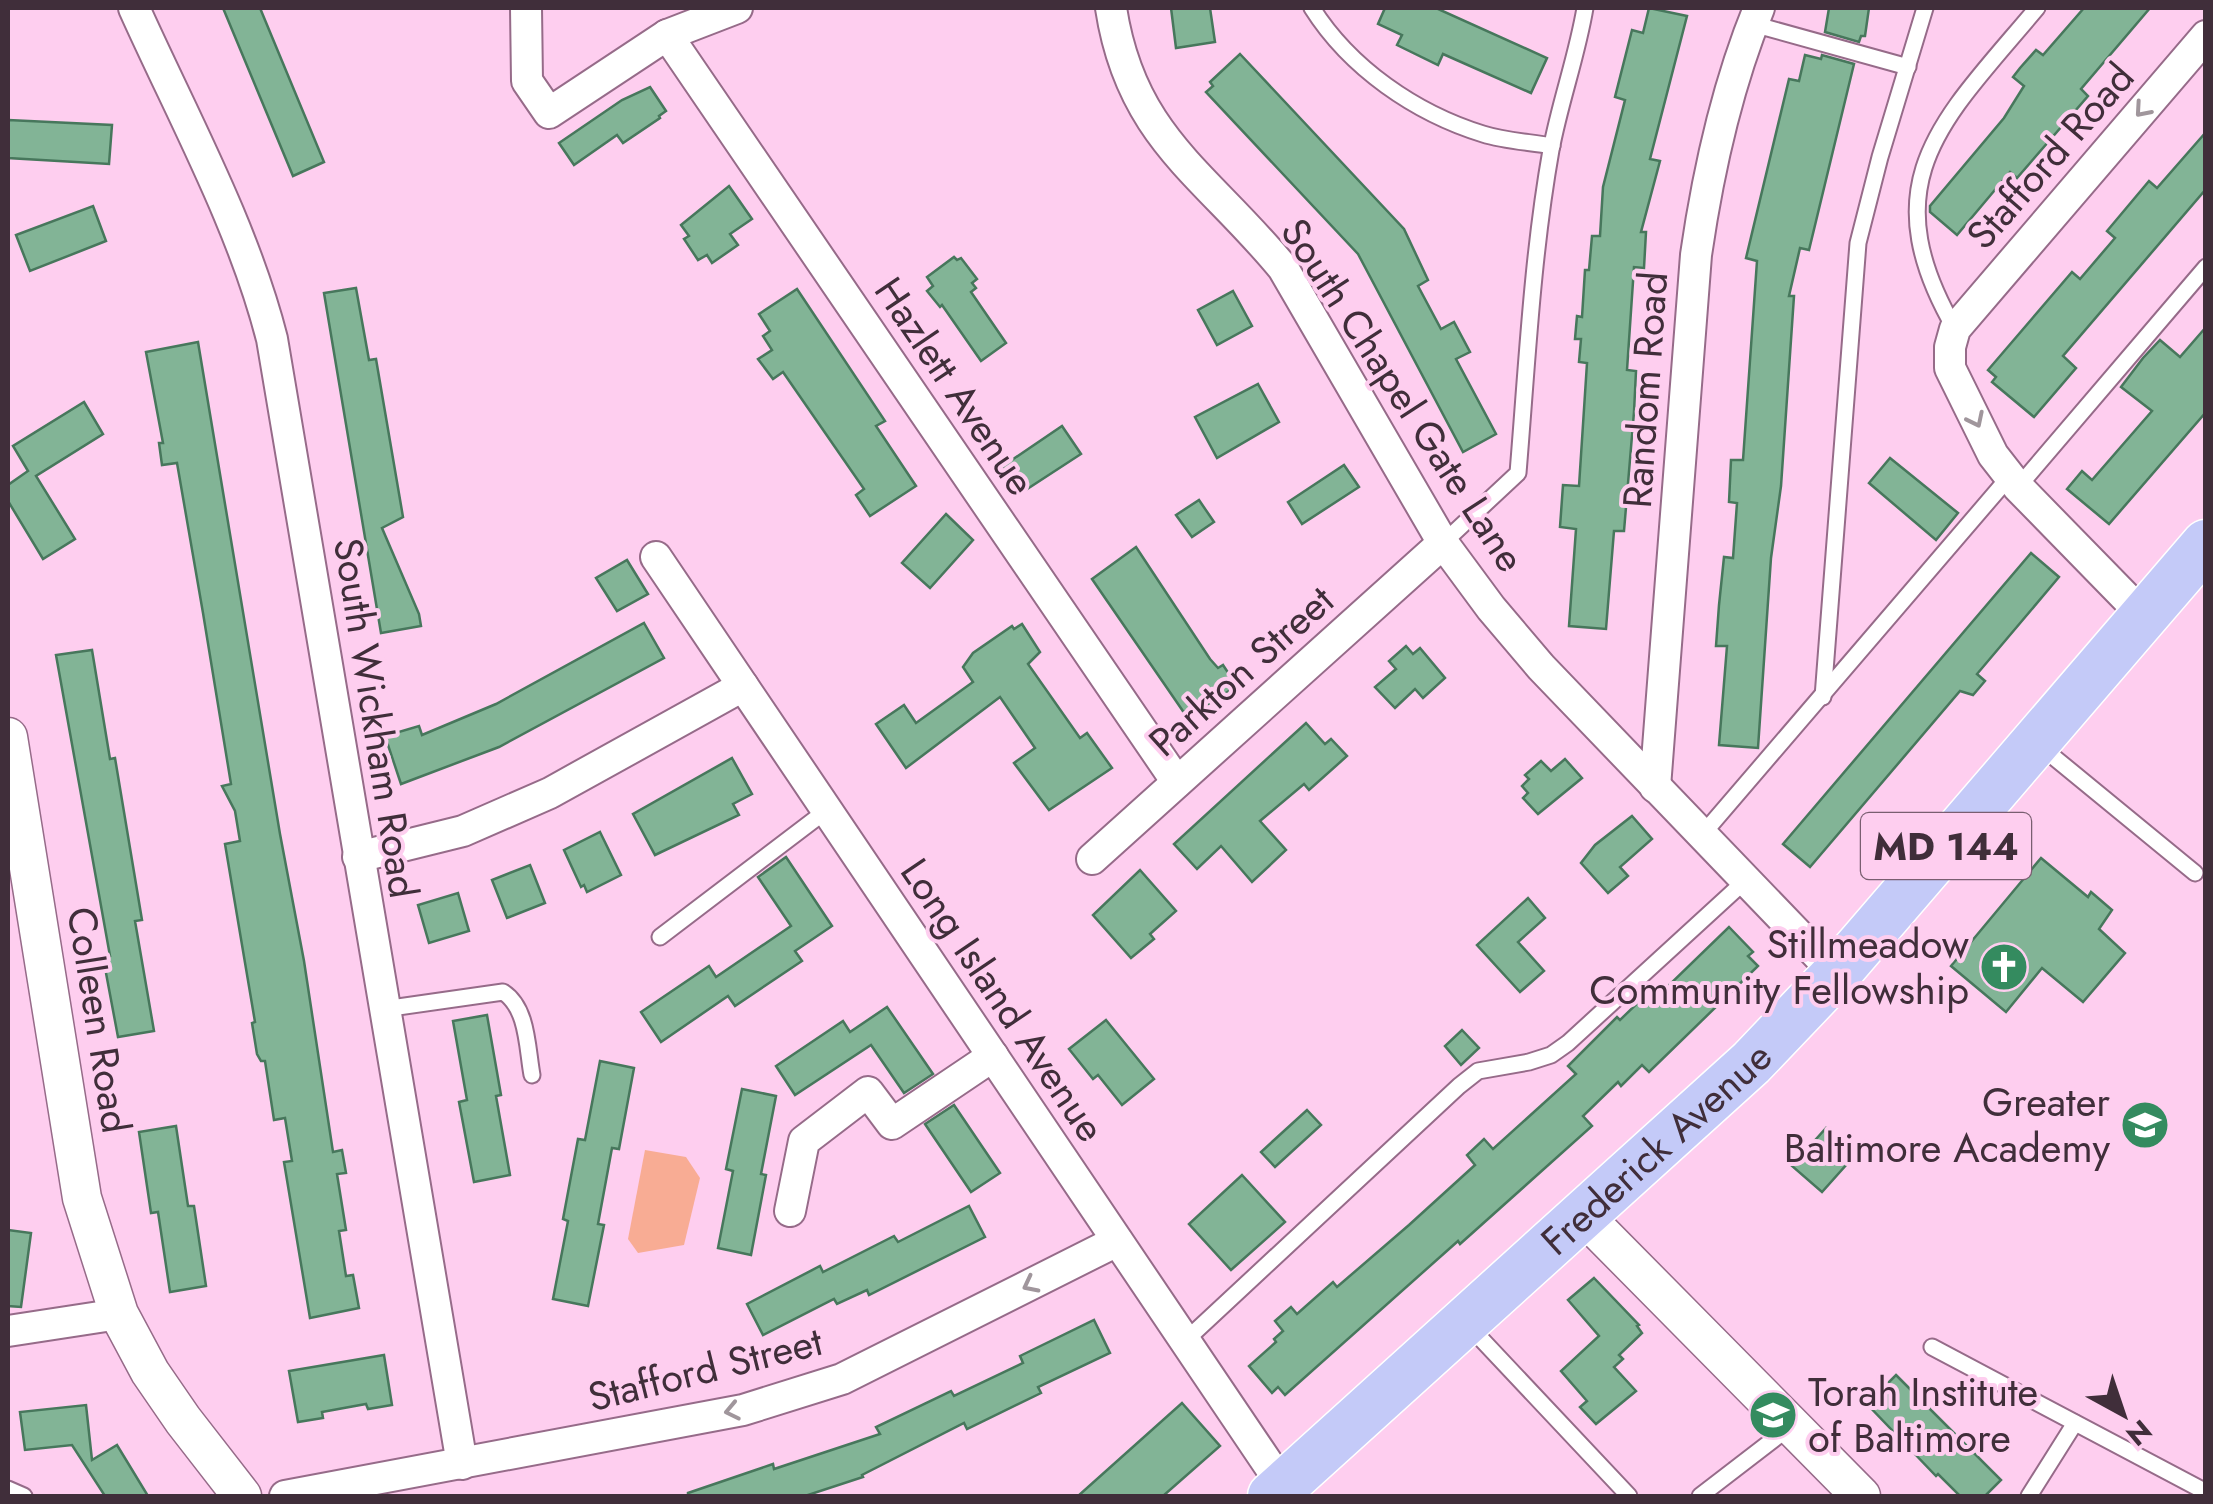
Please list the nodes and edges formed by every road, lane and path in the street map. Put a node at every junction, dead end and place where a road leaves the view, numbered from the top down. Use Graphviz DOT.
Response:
graph roads {
  1 [pos="134,8"];
  2 [pos="526,8"];
  3 [pos="737,8"];
  4 [pos="1110,8"];
  5 [pos="1312,8"];
  6 [pos="1585,8"];
  7 [pos="1925,8"];
  8 [pos="2036,8"];
  9 [pos="1756,16"];
  10 [pos="667,35"];
  11 [pos="2206,36"];
  12 [pos="1908,67"];
  13 [pos="1552,146"];
  14 [pos="2206,267"];
  15 [pos="1954,328"];
  16 [pos="2014,482"];
  17 [pos="1443,543"];
  18 [pos="2206,544"];
  19 [pos="656,558"];
  20 [pos="2144,616"];
  21 [pos="743,686"];
  22 [pos="1823,697"];
  23 [pos="8,736"];
  24 [pos="2036,742"];
  25 [pos="1177,782"];
  26 [pos="1654,787"];
  27 [pos="827,810"];
  28 [pos="1702,834"];
  29 [pos="358,857"];
  30 [pos="1092,859"];
  31 [pos="2195,873"];
  32 [pos="1746,880"];
  33 [pos="660,937"];
  34 [pos="1836,974"];
  35 [pos="384,1010"];
  36 [pos="992,1056"];
  37 [pos="532,1075"];
  38 [pos="790,1210"];
  39 [pos="1585,1216"];
  40 [pos="1117,1241"];
  41 [pos="120,1314"];
  42 [pos="1466,1323"];
  43 [pos="8,1331"];
  44 [pos="1185,1341"];
  45 [pos="1932,1347"];
  46 [pos="2075,1423"];
  47 [pos="1791,1426"];
  48 [pos="462,1464"];
  49 [pos="8,1489"];
  50 [pos="1278,1492"];
  51 [pos="2206,1492"];
  52 [pos="24,1496"];
  53 [pos="242,1496"];
  54 [pos="284,1496"];
  55 [pos="1630,1496"];
  56 [pos="1700,1496"];
  57 [pos="1861,1496"];
  58 [pos="2029,1496"];
  1 -- 29 [label="street, South Wickham Road"];
  2 -- 10 [label="street"];
  3 -- 10 [label="street"];
  4 -- 17 [label="street, South Chapel Gate Lane"];
  5 -- 13 [label="lane"];
  6 -- 13 [label="lane"];
  7 -- 12 [label="lane"];
  8 -- 15 [label="lane"];
  9 -- 12 [label="lane"];
  9 -- 26 [label="street, Random Road"];
  10 -- 25 [label="street, Hazlett Avenue"];
  11 -- 15 [label="street, Stafford Road, one-way"];
  12 -- 22 [label="lane"];
  13 -- 17 [label="lane"];
  14 -- 16 [label="lane"];
  15 -- 16 [label="street, one-way"];
  16 -- 20 [label="street"];
  16 -- 22 [label="lane"];
  17 -- 25 [label="street, Parkton Street"];
  17 -- 26 [label="street, South Chapel Gate Lane"];
  18 -- 20 [label="main road, Frederick Avenue / MD 144"];
  19 -- 21 [label="street, Long Island Avenue"];
  20 -- 24 [label="main road, Frederick Avenue / MD 144"];
  21 -- 27 [label="street, Long Island Avenue"];
  21 -- 29 [label="street"];
  22 -- 28 [label="lane"];
  23 -- 41 [label="street, Colleen Road"];
  24 -- 31 [label="lane"];
  24 -- 34 [label="main road, Frederick Avenue / MD 144"];
  25 -- 30 [label="street, Parkton Street"];
  26 -- 28 [label="street, South Chapel Gate Lane"];
  27 -- 33 [label="lane"];
  27 -- 36 [label="street, Long Island Avenue"];
  28 -- 32 [label="street, South Chapel Gate Lane"];
  29 -- 35 [label="street, South Wickham Road"];
  32 -- 34 [label="street, South Chapel Gate Lane"];
  32 -- 44 [label="lane"];
  34 -- 39 [label="main road, Frederick Avenue / MD 144"];
  35 -- 37 [label="lane"];
  35 -- 48 [label="street, South Wickham Road"];
  36 -- 38 [label="street"];
  36 -- 40 [label="street, Long Island Avenue"];
  39 -- 42 [label="main road, Frederick Avenue / MD 144"];
  39 -- 47 [label="street"];
  40 -- 44 [label="street, Long Island Avenue"];
  40 -- 48 [label="street, Stafford Street, one-way"];
  41 -- 43 [label="street"];
  41 -- 53 [label="street, Colleen Road"];
  42 -- 50 [label="main road, Frederick Avenue / MD 144"];
  42 -- 55 [label="lane"];
  44 -- 50 [label="street, Long Island Avenue"];
  45 -- 46 [label="lane"];
  46 -- 51 [label="lane"];
  46 -- 58 [label="lane"];
  47 -- 56 [label="lane"];
  47 -- 57 [label="street"];
  48 -- 54 [label="street, Stafford Street"];
  49 -- 52 [label="lane"];
}
